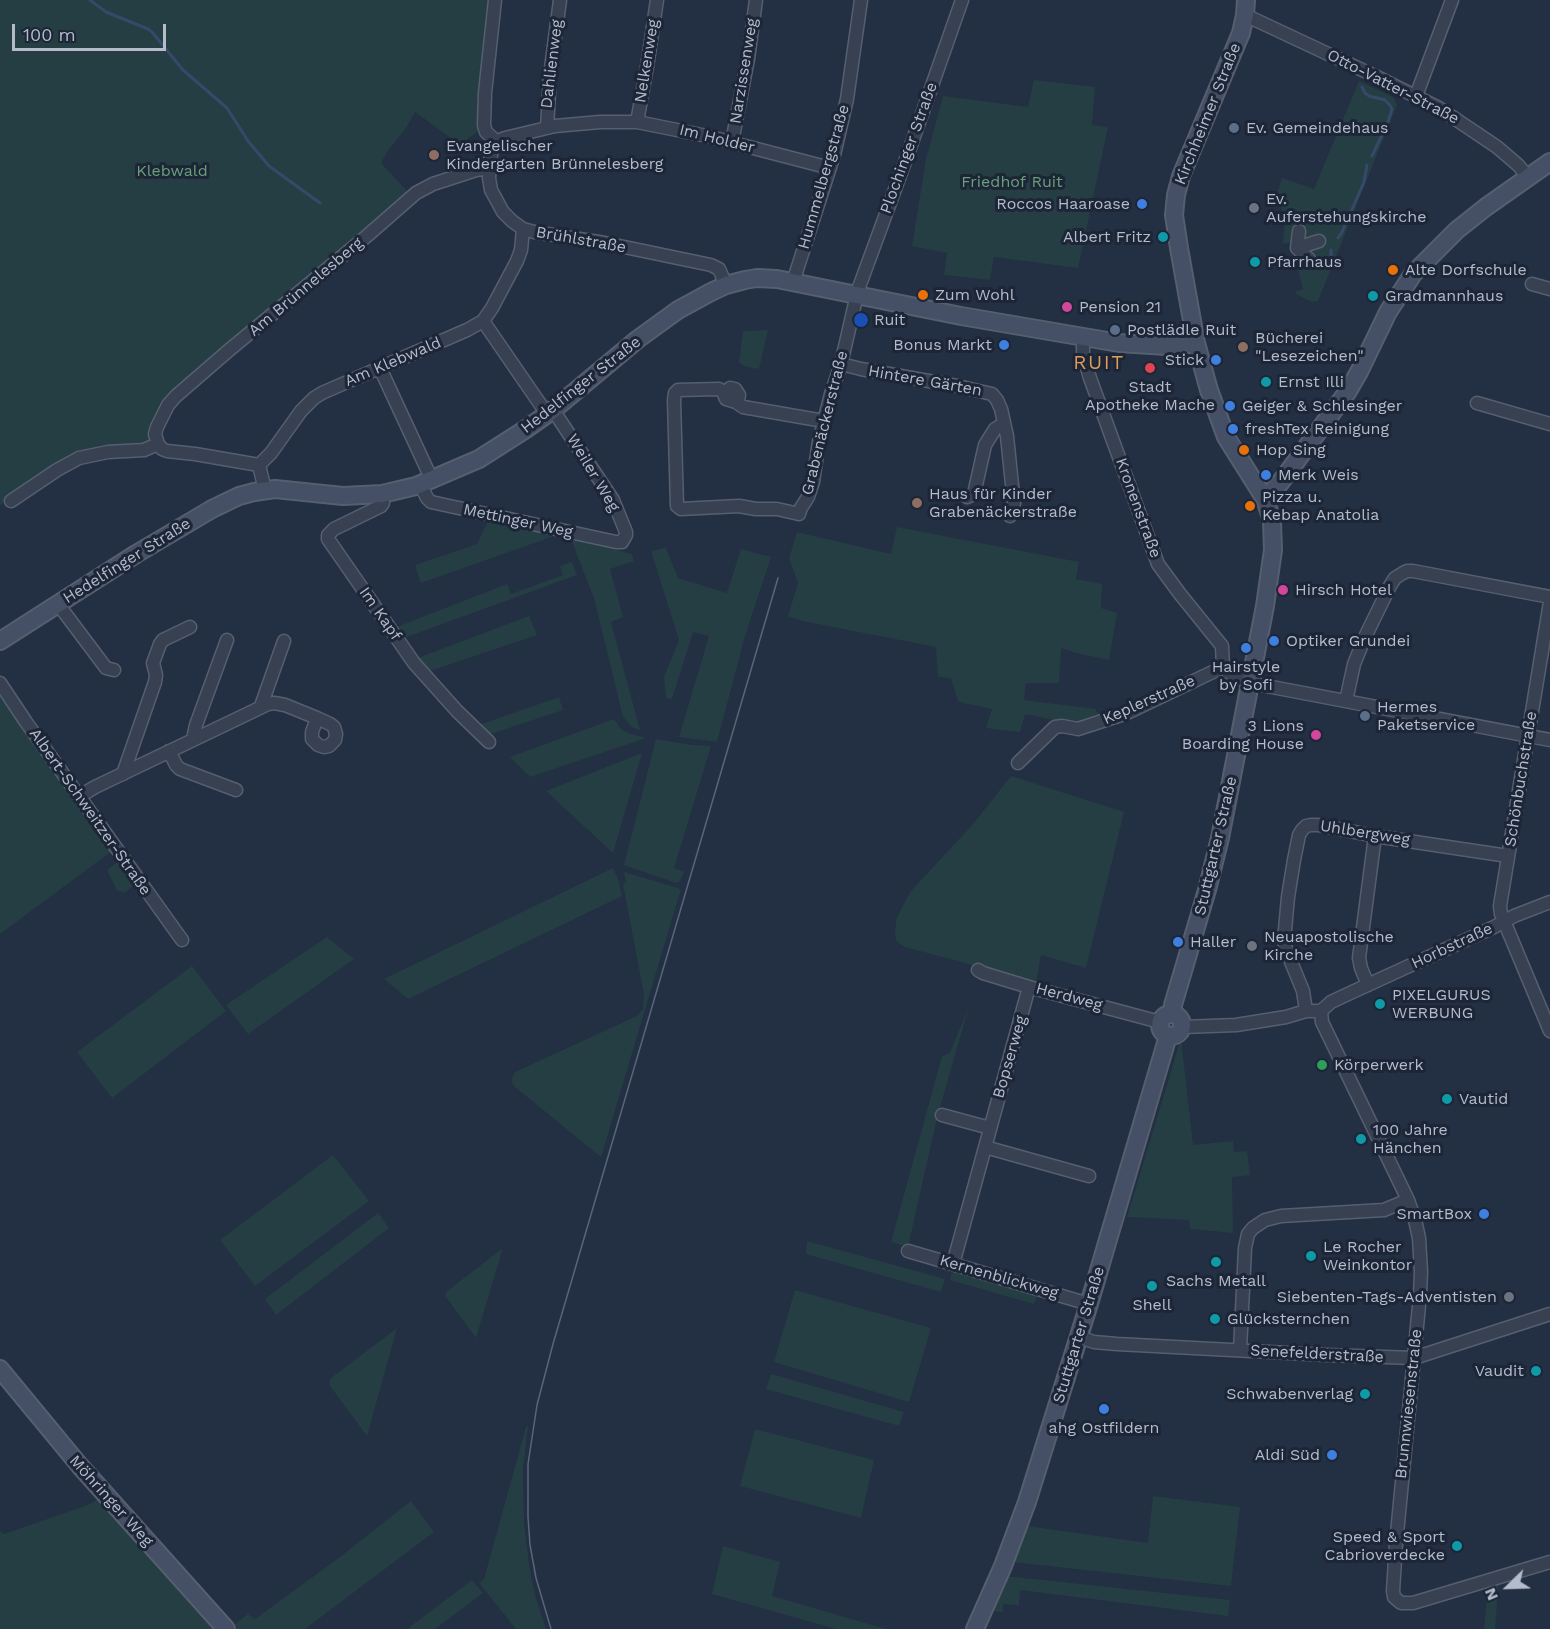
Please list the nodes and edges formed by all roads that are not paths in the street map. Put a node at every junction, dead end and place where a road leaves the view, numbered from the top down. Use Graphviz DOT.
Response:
graph roads {
  1 [pos="495,0"];
  2 [pos="560,0"];
  3 [pos="657,0"];
  4 [pos="756,0"];
  5 [pos="861,0"];
  6 [pos="962,0"];
  7 [pos="1452,0"];
  8 [pos="1246,8"];
  9 [pos="1416,96"];
  10 [pos="637,122"];
  11 [pos="547,128"];
  12 [pos="497,142"];
  13 [pos="732,142"];
  14 [pos="1550,162"];
  15 [pos="490,168"];
  16 [pos="830,168"];
  17 [pos="1528,177"];
  18 [pos="523,229"];
  19 [pos="1299,231"];
  20 [pos="1319,241"];
  21 [pos="1295,251"];
  22 [pos="1309,259"];
  23 [pos="793,282"];
  24 [pos="1532,284"];
  25 [pos="726,285"];
  26 [pos="1550,289"];
  27 [pos="856,295"];
  28 [pos="483,321"];
  29 [pos="1083,337"];
  30 [pos="1196,343"];
  31 [pos="841,364"];
  32 [pos="381,368"];
  33 [pos="1478,404"];
  34 [pos="550,412"];
  35 [pos="824,421"];
  36 [pos="1004,424"];
  37 [pos="1550,424"];
  38 [pos="158,444"];
  39 [pos="259,465"];
  40 [pos="426,482"];
  41 [pos="265,490"];
  42 [pos="382,494"];
  43 [pos="967,497"];
  44 [pos="1264,499"];
  45 [pos="11,501"];
  46 [pos="1011,516"];
  47 [pos="625,539"];
  48 [pos="1550,597"];
  49 [pos="1550,602"];
  50 [pos="58,604"];
  51 [pos="190,627"];
  52 [pos="227,640"];
  53 [pos="0,641"];
  54 [pos="284,641"];
  55 [pos="1223,667"];
  56 [pos="114,670"];
  57 [pos="1250,682"];
  58 [pos="0,683"];
  59 [pos="1346,701"];
  60 [pos="261,706"];
  61 [pos="317,718"];
  62 [pos="1527,736"];
  63 [pos="193,739"];
  64 [pos="1550,740"];
  65 [pos="489,742"];
  66 [pos="169,752"];
  67 [pos="1018,763"];
  68 [pos="123,774"];
  69 [pos="236,790"];
  70 [pos="80,796"];
  71 [pos="1375,836"];
  72 [pos="1508,856"];
  73 [pos="1550,902"];
  74 [pos="1504,921"];
  75 [pos="182,940"];
  76 [pos="978,970"];
  77 [pos="1368,985"];
  78 [pos="1029,987"];
  79 [pos="1306,1011"];
  80 [pos="1321,1011"];
  81 [pos="1171,1025"];
  82 [pos="1550,1031"];
  83 [pos="942,1115"];
  84 [pos="990,1128"];
  85 [pos="985,1147"];
  86 [pos="1089,1176"];
  87 [pos="1408,1200"];
  88 [pos="908,1251"];
  89 [pos="953,1264"];
  90 [pos="1089,1304"];
  91 [pos="1550,1314"];
  92 [pos="1079,1337"];
  93 [pos="1240,1350"];
  94 [pos="1414,1358"];
  95 [pos="0,1369"];
  96 [pos="1550,1562"];
  97 [pos="226,1629"];
  98 [pos="975,1629"];
  1 -- 12 [label="street"];
  2 -- 11 [label="street, Dahlienweg"];
  3 -- 10 [label="street, Nelkenweg"];
  4 -- 13 [label="street, Narzissenweg"];
  5 -- 16 [label="street, Hummelbergstraße"];
  6 -- 27 [label="street, Plochinger Straße"];
  7 -- 9 [label="street"];
  8 -- 9 [label="street, Otto-Vatter-Straße"];
  8 -- 30 [label="main road, Kirchheimer Straße"];
  9 -- 17 [label="street, Otto-Vatter-Straße"];
  10 -- 11 [label="street, Im Holder"];
  10 -- 13 [label="street, Im Holder"];
  11 -- 12 [label="street, Im Holder"];
  12 -- 15 [label="street, Brühlstraße"];
  13 -- 16 [label="street, Im Holder"];
  14 -- 17 [label="main road"];
  15 -- 18 [label="street, Brühlstraße"];
  15 -- 38 [label="street, Am Brünnelesberg"];
  16 -- 23 [label="street, Hummelbergstraße"];
  17 -- 44 [label="main road"];
  18 -- 25 [label="street, Brühlstraße"];
  18 -- 28 [label="street"];
  19 -- 21 [label="street"];
  20 -- 21 [label="street"];
  21 -- 22 [label="street"];
  23 -- 25 [label="main road, Hedelfinger Straße"];
  23 -- 27 [label="main road, Hedelfinger Straße"];
  24 -- 26 [label="street"];
  25 -- 34 [label="main road, Hedelfinger Straße"];
  27 -- 29 [label="main road, Hedelfinger Straße"];
  27 -- 31 [label="street, Grabenäckerstraße"];
  28 -- 32 [label="street, Am Klebwald"];
  28 -- 34 [label="street, Weiler Weg"];
  29 -- 30 [label="main road, Hedelfinger Straße"];
  29 -- 55 [label="street, Kronenstraße"];
  30 -- 44 [label="main road, Kirchheimer Straße"];
  31 -- 35 [label="street, Grabenäckerstraße"];
  31 -- 36 [label="street, Hintere Gärten"];
  32 -- 39 [label="street, Am Klebwald"];
  32 -- 40 [label="street, Mettinger Weg"];
  33 -- 37 [label="street"];
  34 -- 40 [label="main road, Hedelfinger Straße"];
  34 -- 47 [label="street, Weiler Weg"];
  35 -- 35 [label="street, Grabenäckerstraße"];
  36 -- 43 [label="street"];
  36 -- 46 [label="street, Hintere Gärten"];
  38 -- 39 [label="street"];
  38 -- 45 [label="street"];
  39 -- 41 [label="street"];
  40 -- 42 [label="main road, Hedelfinger Straße"];
  40 -- 47 [label="street, Mettinger Weg"];
  41 -- 42 [label="main road, Hedelfinger Straße"];
  41 -- 50 [label="main road, Hedelfinger Straße"];
  42 -- 65 [label="street, Im Kapf"];
  44 -- 57 [label="main road, Stuttgarter Straße"];
  48 -- 59 [label="street"];
  49 -- 62 [label="street, Schönbuchstraße"];
  50 -- 53 [label="main road, Hedelfinger Straße"];
  50 -- 56 [label="street"];
  51 -- 68 [label="street"];
  52 -- 63 [label="street"];
  54 -- 60 [label="street"];
  55 -- 57 [label="street"];
  55 -- 67 [label="street, Keplerstraße"];
  57 -- 59 [label="street"];
  57 -- 81 [label="main road, Stuttgarter Straße"];
  58 -- 70 [label="street, Albert-Schweitzer-Straße"];
  59 -- 62 [label="street"];
  60 -- 61 [label="street"];
  60 -- 63 [label="street"];
  62 -- 64 [label="street"];
  62 -- 72 [label="street, Schönbuchstraße"];
  63 -- 66 [label="street"];
  66 -- 68 [label="street"];
  66 -- 69 [label="street"];
  68 -- 70 [label="street"];
  70 -- 75 [label="street, Albert-Schweitzer-Straße"];
  71 -- 72 [label="street, Uhlbergweg"];
  71 -- 77 [label="street"];
  71 -- 79 [label="street, Uhlbergweg"];
  72 -- 74 [label="street, Schönbuchstraße"];
  73 -- 74 [label="street, Horbstraße"];
  74 -- 77 [label="street, Horbstraße"];
  74 -- 82 [label="street, Schönbuchstraße"];
  76 -- 78 [label="street, Herdweg"];
  77 -- 80 [label="street, Horbstraße"];
  78 -- 81 [label="street, Herdweg"];
  78 -- 84 [label="street, Bopserweg"];
  79 -- 80 [label="street"];
  79 -- 81 [label="street"];
  80 -- 87 [label="street, Brunnwiesenstraße"];
  81 -- 90 [label="main road, Stuttgarter Straße"];
  83 -- 84 [label="street"];
  84 -- 85 [label="street, Bopserweg"];
  85 -- 86 [label="street"];
  85 -- 89 [label="street, Bopserweg"];
  87 -- 93 [label="street"];
  87 -- 94 [label="street, Brunnwiesenstraße"];
  88 -- 89 [label="street, Kernenblickweg"];
  89 -- 90 [label="street, Kernenblickweg"];
  90 -- 92 [label="main road, Stuttgarter Straße"];
  91 -- 94 [label="street, Senefelderstraße"];
  92 -- 93 [label="street, Senefelderstraße"];
  92 -- 98 [label="main road, Stuttgarter Straße"];
  93 -- 94 [label="street, Senefelderstraße"];
  94 -- 96 [label="street, Brunnwiesenstraße"];
  95 -- 97 [label="main road, Möhringer Weg"];
}
